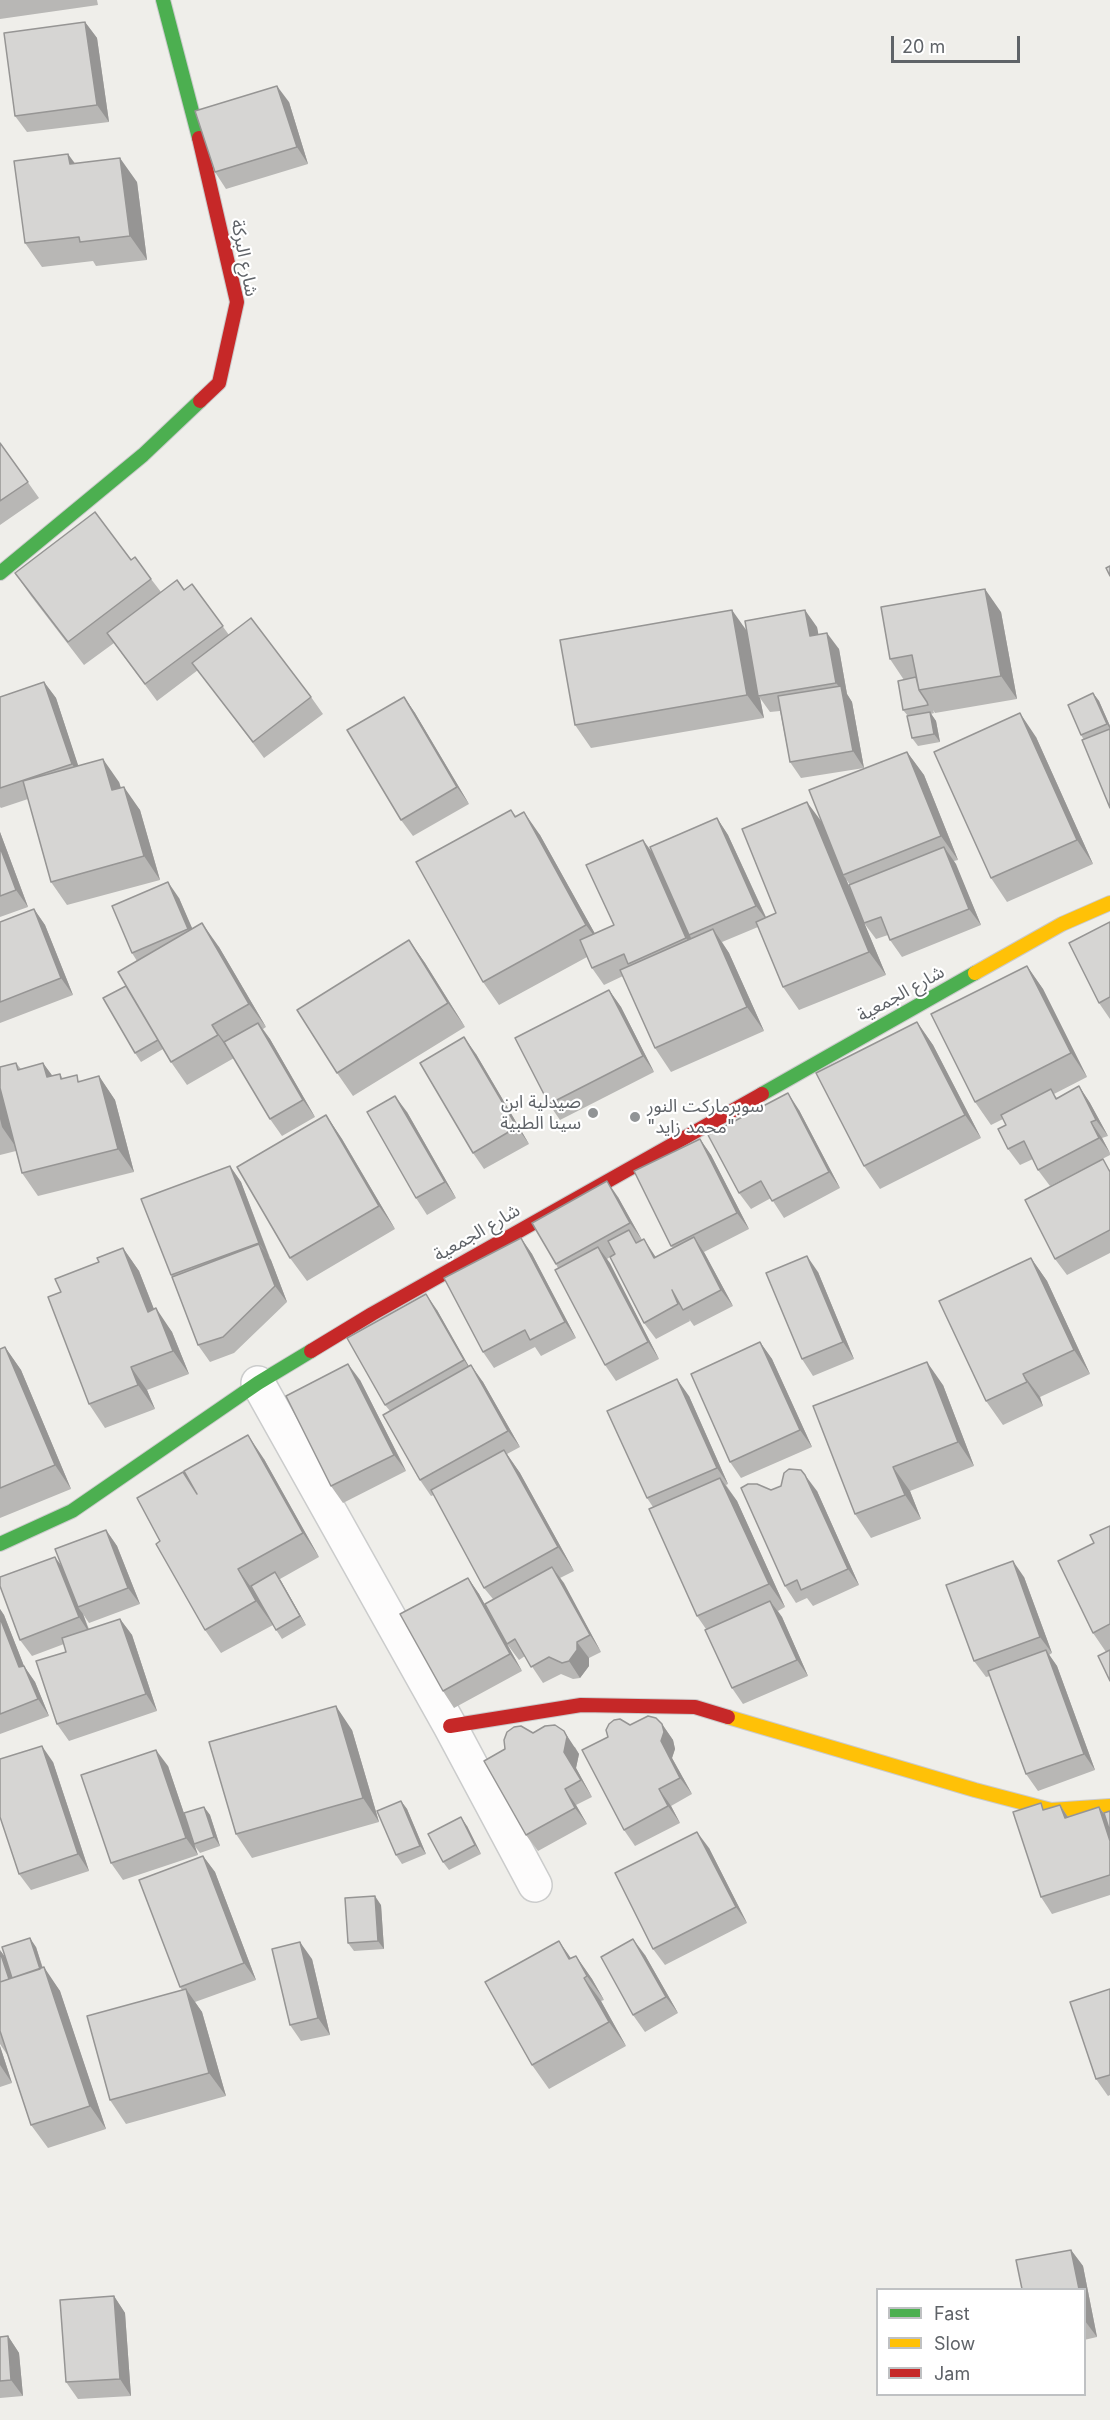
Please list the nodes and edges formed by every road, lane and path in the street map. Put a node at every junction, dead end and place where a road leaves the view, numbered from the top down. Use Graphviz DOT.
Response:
graph roads {
  1 [pos="163,0"];
  2 [pos="0,573"];
  3 [pos="1110,903"];
  4 [pos="258,1383"];
  5 [pos="0,1544"];
  6 [pos="450,1726"];
  7 [pos="1110,1806"];
  8 [pos="535,1885"];
  1 -- 2 [label="street, شارع البركة"];
  3 -- 4 [label="street, شارع الجمعية"];
  4 -- 5 [label="street, شارع الجمعية"];
  4 -- 6 [label="street"];
  6 -- 7 [label="street"];
  6 -- 8 [label="street"];
}
